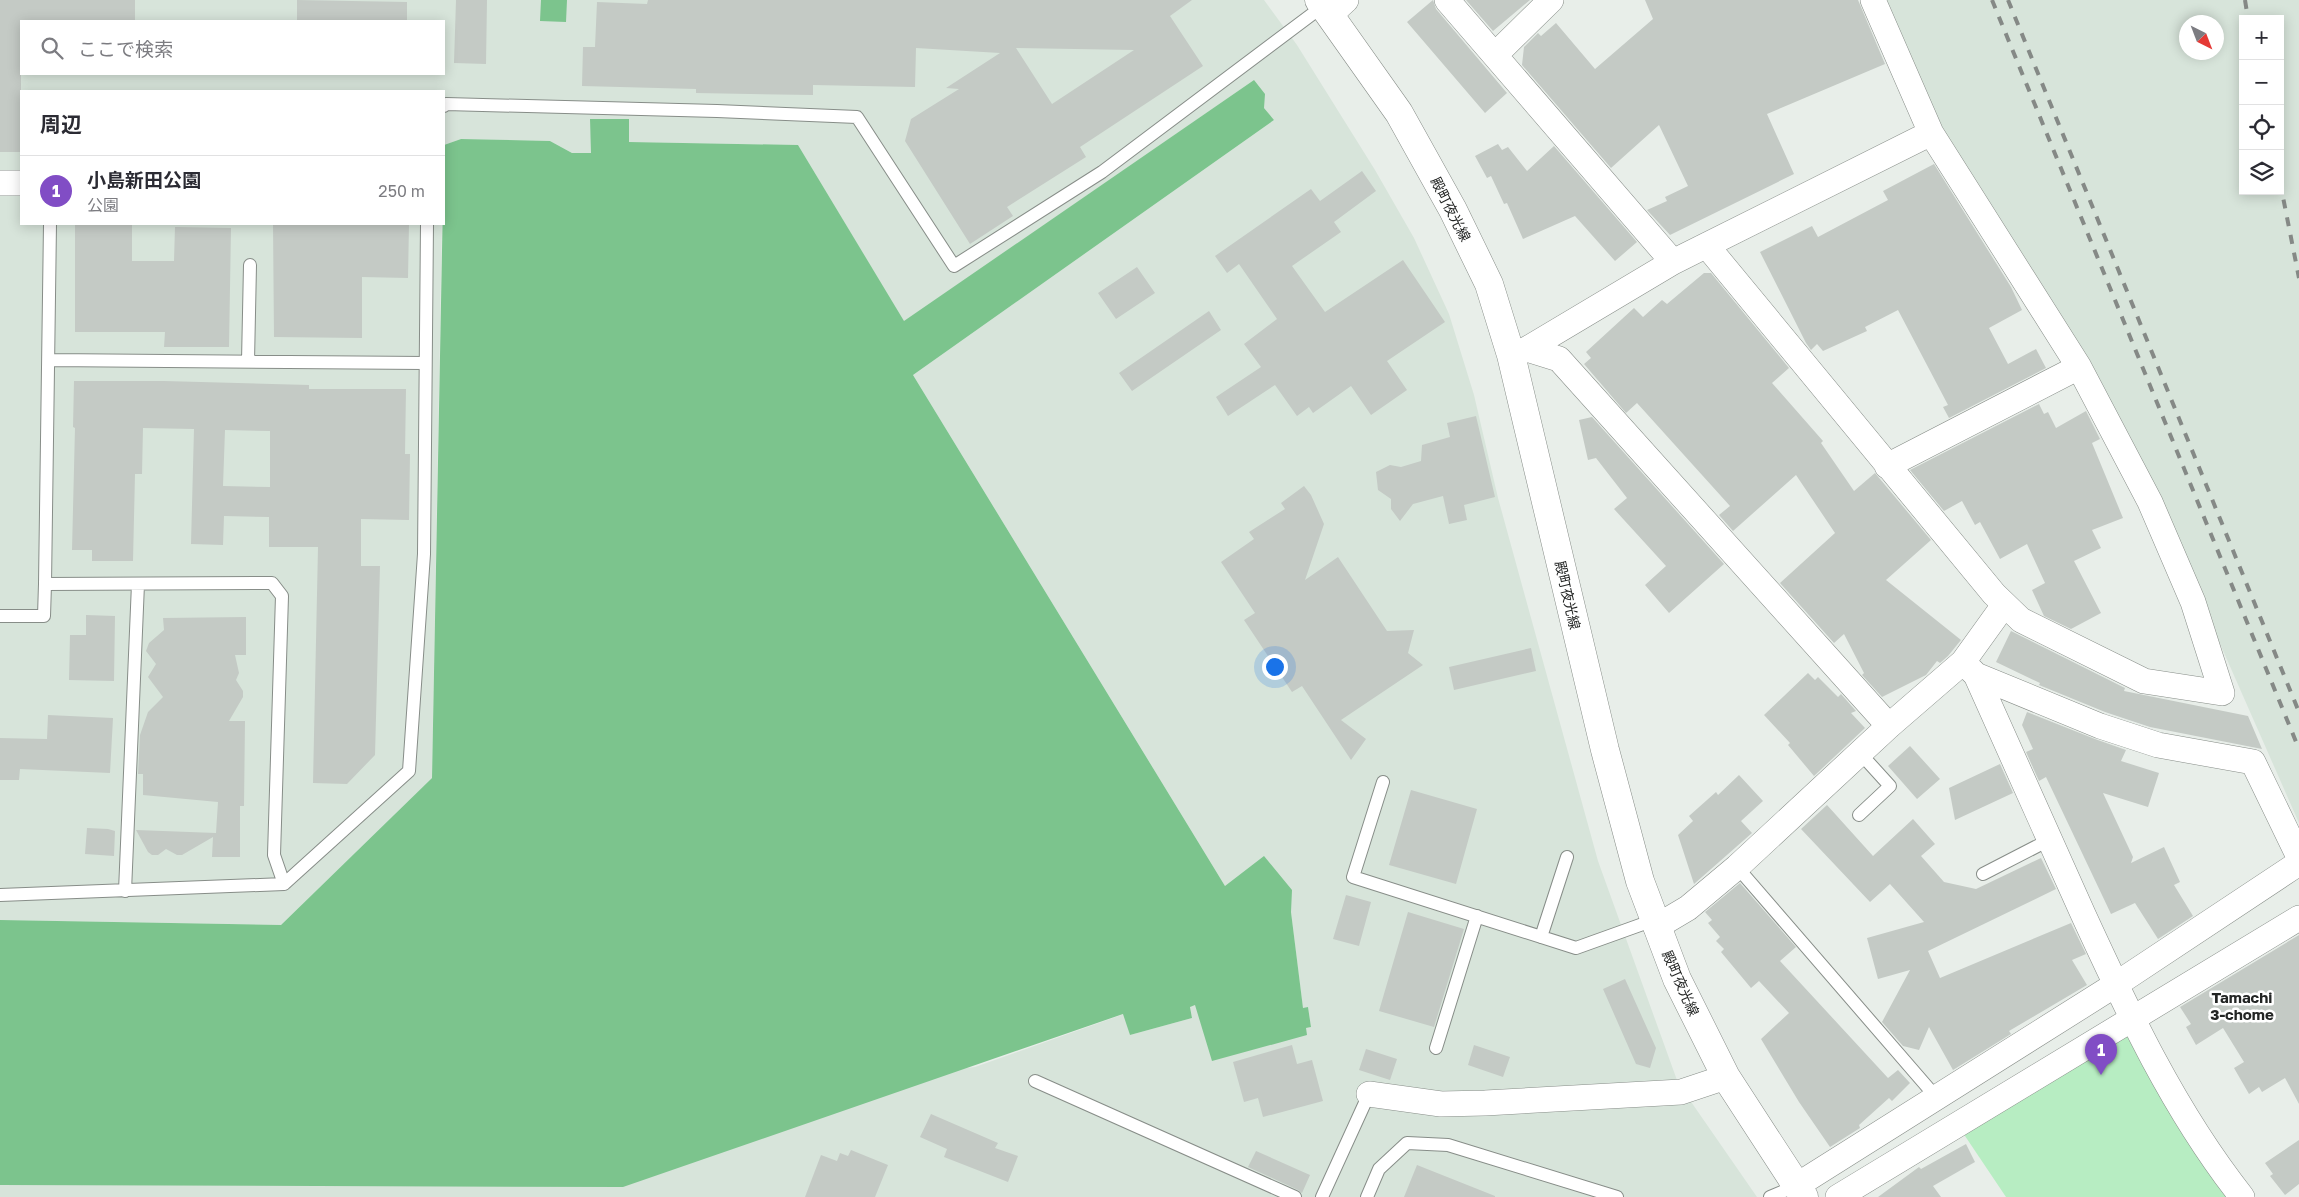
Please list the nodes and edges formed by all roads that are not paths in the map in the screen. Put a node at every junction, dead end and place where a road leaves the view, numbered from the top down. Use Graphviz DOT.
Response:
graph roads {
  1 [pos="1447,0"];
  2 [pos="1551,0"];
  3 [pos="1873,0"];
  4 [pos="1330,5"];
  5 [pos="1495,55"];
  6 [pos="445,105"];
  7 [pos="1931,132"];
  8 [pos="0,182"];
  9 [pos="20,183"];
  10 [pos="50,225"];
  11 [pos="427,225"];
  12 [pos="1707,246"];
  13 [pos="1673,262"];
  14 [pos="250,265"];
  15 [pos="1519,352"];
  16 [pos="48,360"];
  17 [pos="248,362"];
  18 [pos="425,363"];
  19 [pos="2079,367"];
  20 [pos="1887,466"];
  21 [pos="45,584"];
  22 [pos="138,584"];
  23 [pos="2004,604"];
  24 [pos="0,616"];
  25 [pos="1969,668"];
  26 [pos="1889,726"];
  27 [pos="1860,753"];
  28 [pos="1383,782"];
  29 [pos="1859,815"];
  30 [pos="2049,840"];
  31 [pos="1567,857"];
  32 [pos="2299,857"];
  33 [pos="2299,863"];
  34 [pos="1737,868"];
  35 [pos="1982,874"];
  36 [pos="284,884"];
  37 [pos="125,891"];
  38 [pos="0,895"];
  39 [pos="1477,916"];
  40 [pos="2299,918"];
  41 [pos="1655,924"];
  42 [pos="1541,937"];
  43 [pos="2115,984"];
  44 [pos="2132,1018"];
  45 [pos="1436,1048"];
  46 [pos="1726,1077"];
  47 [pos="1035,1082"];
  48 [pos="1369,1094"];
  49 [pos="1936,1097"];
  50 [pos="1800,1191"];
  51 [pos="1295,1197"];
  52 [pos="1322,1197"];
  53 [pos="1367,1197"];
  54 [pos="1616,1197"];
  55 [pos="1770,1197"];
  56 [pos="1838,1197"];
  57 [pos="2242,1197"];
  1 -- 5 [label="street"];
  2 -- 5 [label="street"];
  3 -- 7 [label="street"];
  4 -- 6 [label="lane"];
  4 -- 15 [label="street, 殿町夜光線"];
  5 -- 13 [label="street"];
  7 -- 12 [label="street"];
  7 -- 19 [label="street"];
  8 -- 9 [label="street"];
  10 -- 16 [label="lane"];
  11 -- 18 [label="lane"];
  12 -- 13 [label="street"];
  12 -- 20 [label="street"];
  13 -- 15 [label="street"];
  14 -- 17 [label="lane"];
  15 -- 26 [label="street"];
  15 -- 41 [label="street, 殿町夜光線"];
  16 -- 17 [label="lane"];
  16 -- 21 [label="lane"];
  17 -- 18 [label="lane"];
  18 -- 36 [label="lane"];
  19 -- 20 [label="street"];
  19 -- 23 [label="street"];
  20 -- 23 [label="street"];
  21 -- 22 [label="lane"];
  21 -- 24 [label="lane"];
  22 -- 36 [label="lane"];
  22 -- 37 [label="lane"];
  23 -- 25 [label="street"];
  25 -- 26 [label="street"];
  25 -- 30 [label="street"];
  25 -- 32 [label="street"];
  26 -- 27 [label="street"];
  27 -- 29 [label="lane"];
  27 -- 34 [label="street"];
  28 -- 39 [label="lane"];
  30 -- 35 [label="lane"];
  30 -- 43 [label="street"];
  31 -- 42 [label="lane"];
  33 -- 43 [label="street"];
  34 -- 41 [label="street"];
  34 -- 49 [label="lane"];
  36 -- 37 [label="lane"];
  37 -- 38 [label="lane"];
  39 -- 42 [label="lane"];
  39 -- 45 [label="lane"];
  40 -- 44 [label="street"];
  41 -- 42 [label="lane"];
  41 -- 46 [label="street, 殿町夜光線"];
  43 -- 44 [label="street"];
  43 -- 49 [label="street"];
  44 -- 56 [label="street"];
  44 -- 57 [label="street"];
  46 -- 48 [label="street"];
  46 -- 50 [label="street, 殿町夜光線"];
  47 -- 51 [label="lane"];
  48 -- 52 [label="lane"];
  49 -- 50 [label="street"];
  50 -- 55 [label="lane"];
  53 -- 54 [label="lane"];
}
